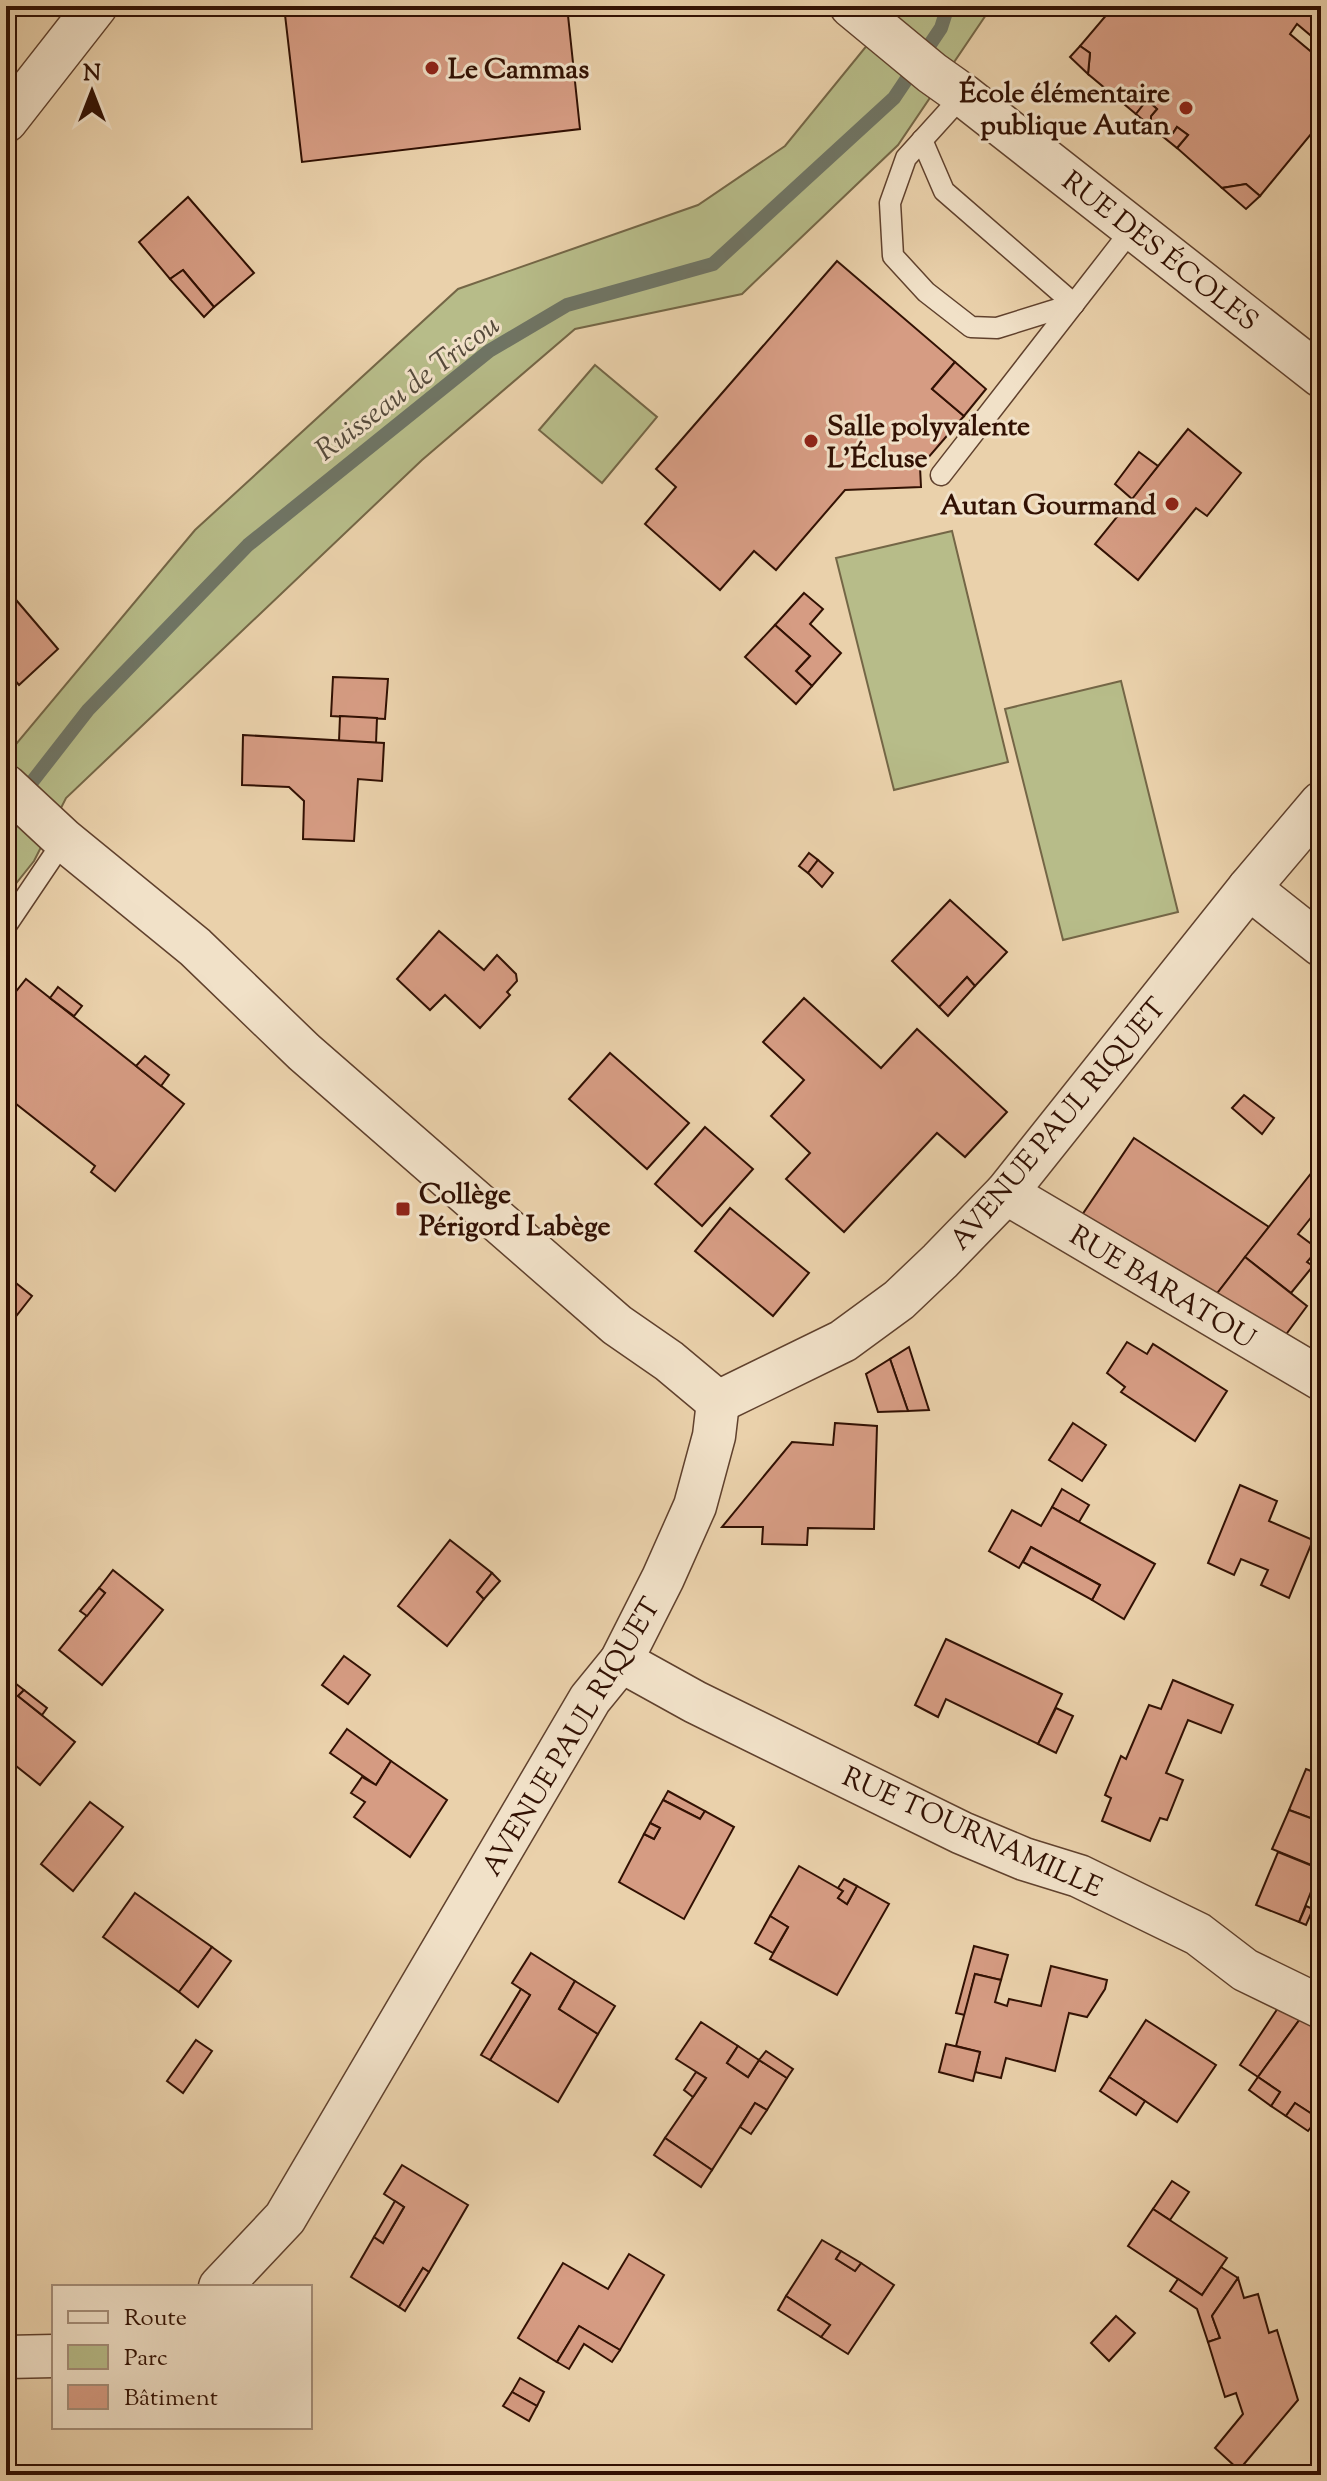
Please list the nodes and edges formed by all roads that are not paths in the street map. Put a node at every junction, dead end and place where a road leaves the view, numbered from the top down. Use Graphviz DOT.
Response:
graph roads {
  1 [pos="96,6"];
  2 [pos="851,6"];
  3 [pos="948,84"];
  4 [pos="6,121"];
  5 [pos="922,140"];
  6 [pos="1133,228"];
  7 [pos="1074,304"];
  8 [pos="1321,376"];
  9 [pos="941,475"];
  10 [pos="6,786"];
  11 [pos="1321,803"];
  12 [pos="50,828"];
  13 [pos="1249,888"];
  14 [pos="6,926"];
  15 [pos="1321,945"];
  16 [pos="1006,1193"];
  17 [pos="1321,1379"];
  18 [pos="718,1402"];
  19 [pos="621,1661"];
  20 [pos="1321,2007"];
  21 [pos="222,2285"];
  22 [pos="52,2356"];
  23 [pos="6,2357"];
  1 -- 4 [label="street"];
  2 -- 3 [label="street, RUE DES ÉCOLES"];
  3 -- 5 [label="lane"];
  3 -- 6 [label="street, RUE DES ÉCOLES"];
  5 -- 7 [label="lane"];
  5 -- 7 [label="lane"];
  6 -- 7 [label="lane"];
  6 -- 8 [label="street, RUE DES ÉCOLES"];
  7 -- 9 [label="lane"];
  10 -- 12 [label="street"];
  11 -- 13 [label="street, AVENUE PAUL RIQUET"];
  12 -- 14 [label="lane"];
  12 -- 18 [label="street"];
  13 -- 15 [label="street"];
  13 -- 16 [label="street, AVENUE PAUL RIQUET"];
  16 -- 17 [label="street, RUE BARATOU"];
  16 -- 18 [label="street, AVENUE PAUL RIQUET"];
  18 -- 19 [label="street, AVENUE PAUL RIQUET"];
  19 -- 20 [label="street, RUE TOURNAMILLE"];
  19 -- 21 [label="street, AVENUE PAUL RIQUET"];
  22 -- 23 [label="street"];
}
